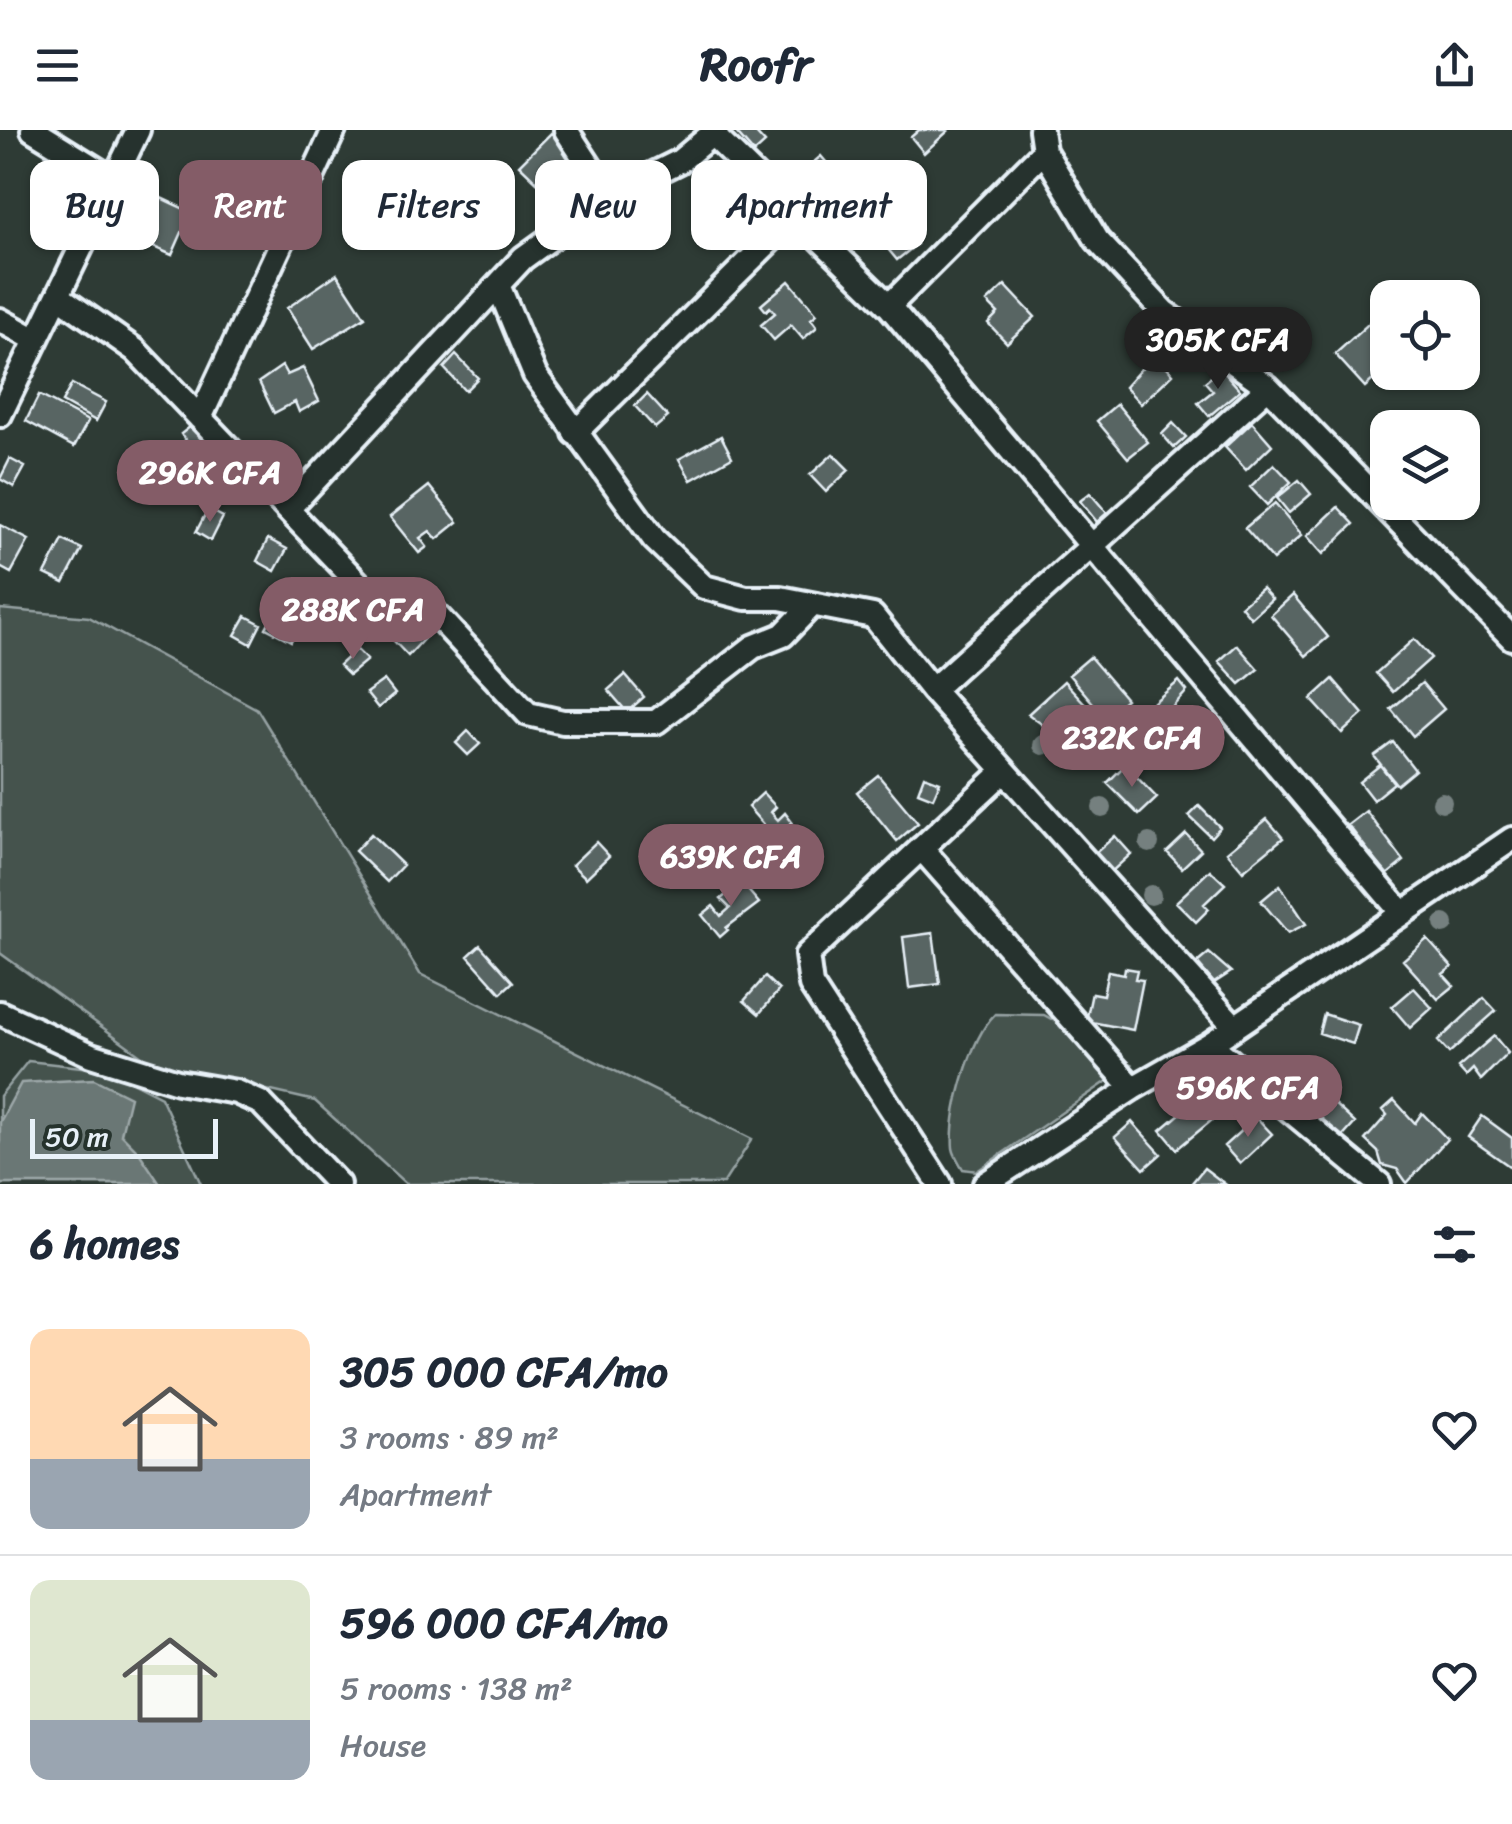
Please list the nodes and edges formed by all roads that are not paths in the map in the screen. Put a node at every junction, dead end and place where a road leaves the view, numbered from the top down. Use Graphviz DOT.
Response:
graph roads {
  1 [pos="33,130"];
  2 [pos="138,130"];
  3 [pos="334,130"];
  4 [pos="566,130"];
  5 [pos="714,132"];
  6 [pos="1043,141"];
  7 [pos="82,160"];
  8 [pos="124,160"];
  9 [pos="586,160"];
  10 [pos="742,160"];
  11 [pos="671,165"];
  12 [pos="535,249"];
  13 [pos="80,250"];
  14 [pos="761,250"];
  15 [pos="832,250"];
  16 [pos="498,286"];
  17 [pos="58,296"];
  18 [pos="889,306"];
  19 [pos="0,320"];
  20 [pos="36,340"];
  21 [pos="1268,386"];
  22 [pos="0,415"];
  23 [pos="200,418"];
  24 [pos="575,433"];
  25 [pos="288,509"];
  26 [pos="1091,546"];
  27 [pos="811,606"];
  28 [pos="1512,638"];
  29 [pos="932,690"];
  30 [pos="1004,771"];
  31 [pos="1512,839"];
  32 [pos="921,848"];
  33 [pos="1402,913"];
  34 [pos="0,1013"];
  35 [pos="1234,1026"];
  36 [pos="1210,1044"];
  37 [pos="1133,1088"];
  38 [pos="338,1184"];
  39 [pos="940,1184"];
  40 [pos="985,1184"];
  41 [pos="1379,1184"];
  1 -- 7 [label="street"];
  2 -- 8 [label="street"];
  3 -- 23 [label="street"];
  4 -- 9 [label="street"];
  5 -- 10 [label="street"];
  5 -- 11 [label="street"];
  6 -- 18 [label="street"];
  6 -- 21 [label="street"];
  12 -- 16 [label="street"];
  13 -- 17 [label="street"];
  14 -- 24 [label="street"];
  15 -- 18 [label="street"];
  16 -- 24 [label="street"];
  16 -- 25 [label="street"];
  17 -- 20 [label="street"];
  17 -- 23 [label="street"];
  18 -- 26 [label="street"];
  19 -- 20 [label="street"];
  20 -- 22 [label="street"];
  21 -- 26 [label="street"];
  21 -- 28 [label="street"];
  23 -- 25 [label="street"];
  24 -- 27 [label="street"];
  25 -- 27 [label="street"];
  26 -- 29 [label="street"];
  26 -- 33 [label="street"];
  27 -- 29 [label="street"];
  29 -- 30 [label="street"];
  30 -- 32 [label="street"];
  30 -- 35 [label="street"];
  31 -- 33 [label="street"];
  32 -- 37 [label="street"];
  32 -- 39 [label="street"];
  33 -- 35 [label="street"];
  34 -- 38 [label="street"];
  35 -- 36 [label="street"];
  36 -- 37 [label="street"];
  36 -- 41 [label="street"];
  37 -- 40 [label="street"];
}
